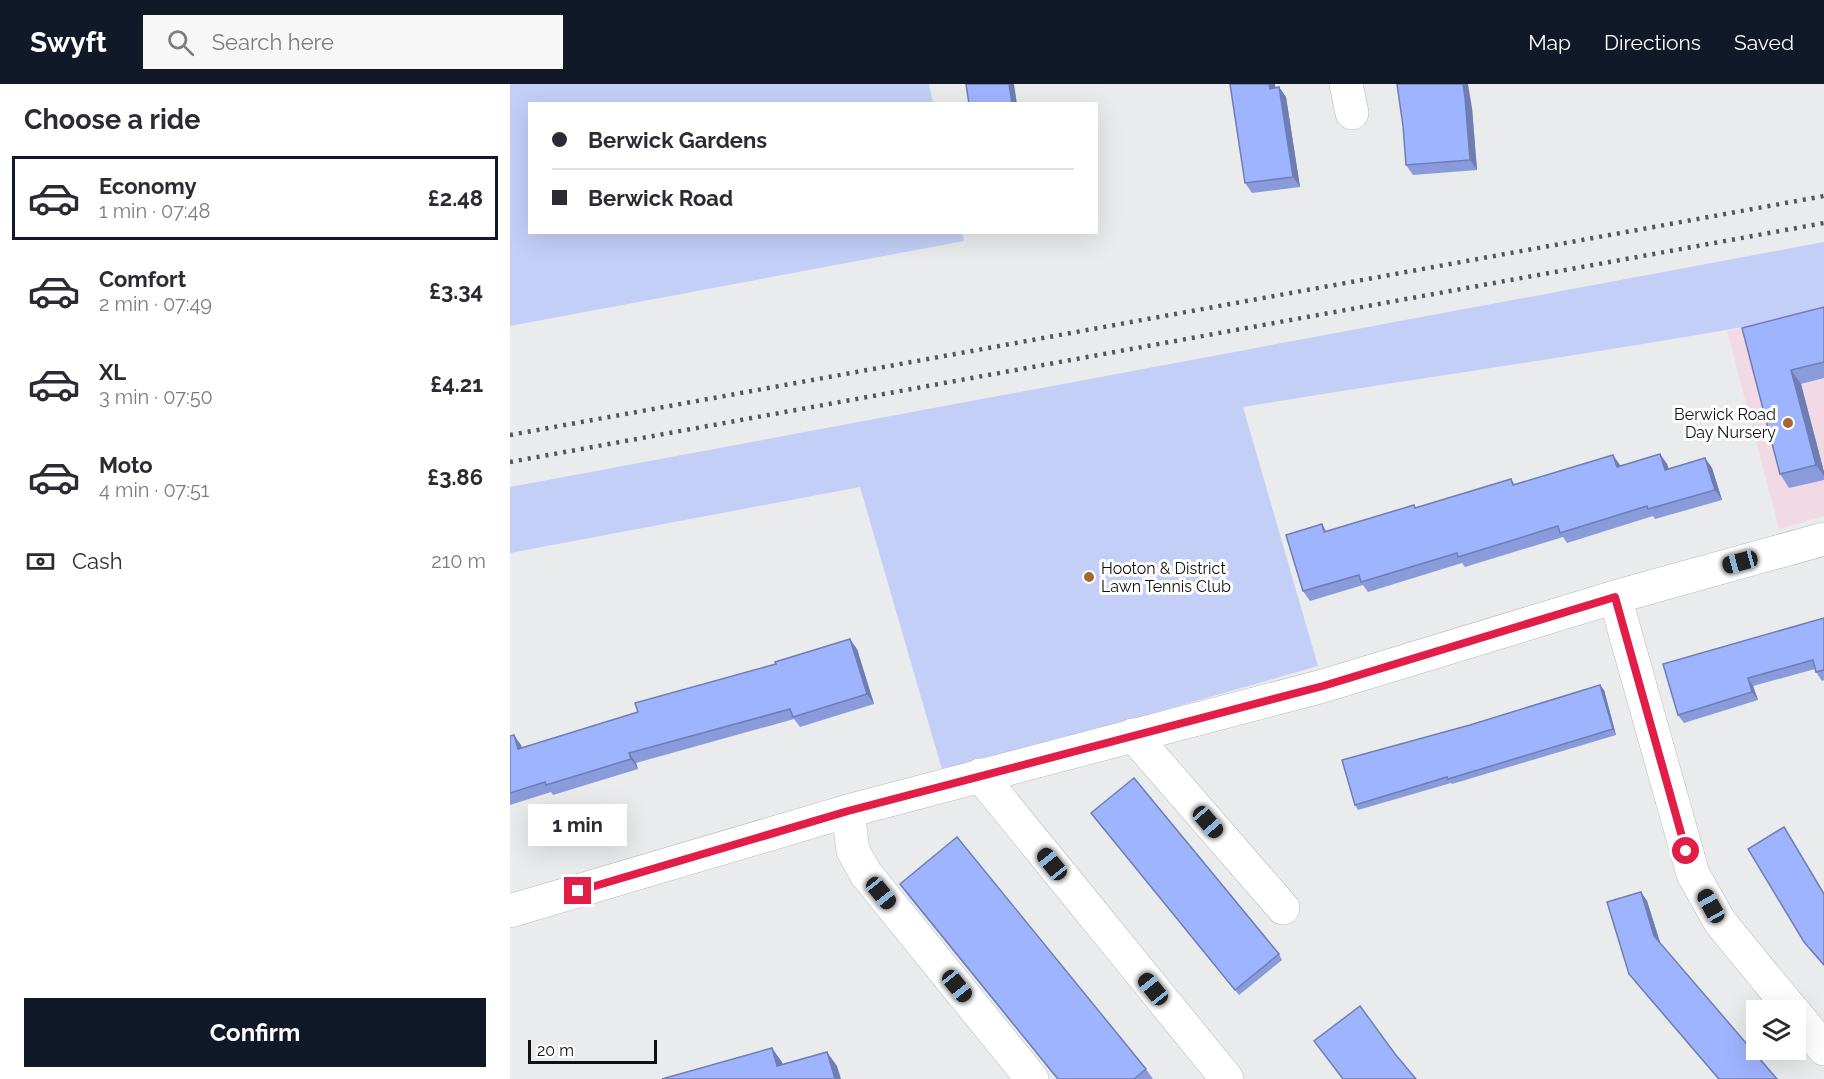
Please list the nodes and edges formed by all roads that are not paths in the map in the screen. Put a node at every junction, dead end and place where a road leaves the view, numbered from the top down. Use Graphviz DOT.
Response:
graph roads {
  1 [pos="1824,539"];
  2 [pos="1615,597"];
  3 [pos="1133,735"];
  4 [pos="980,776"];
  5 [pos="848,811"];
  6 [pos="1283,908"];
  7 [pos="510,911"];
  8 [pos="1783,1000"];
  9 [pos="1806,1027"];
  10 [pos="1824,1049"];
  11 [pos="1032,1079"];
  12 [pos="1227,1079"];
  1 -- 2 [label="street"];
  2 -- 3 [label="street"];
  2 -- 8 [label="street"];
  3 -- 4 [label="street"];
  3 -- 6 [label="street"];
  4 -- 5 [label="street"];
  4 -- 12 [label="street"];
  5 -- 7 [label="street"];
  5 -- 11 [label="street"];
  9 -- 10 [label="street"];
}
